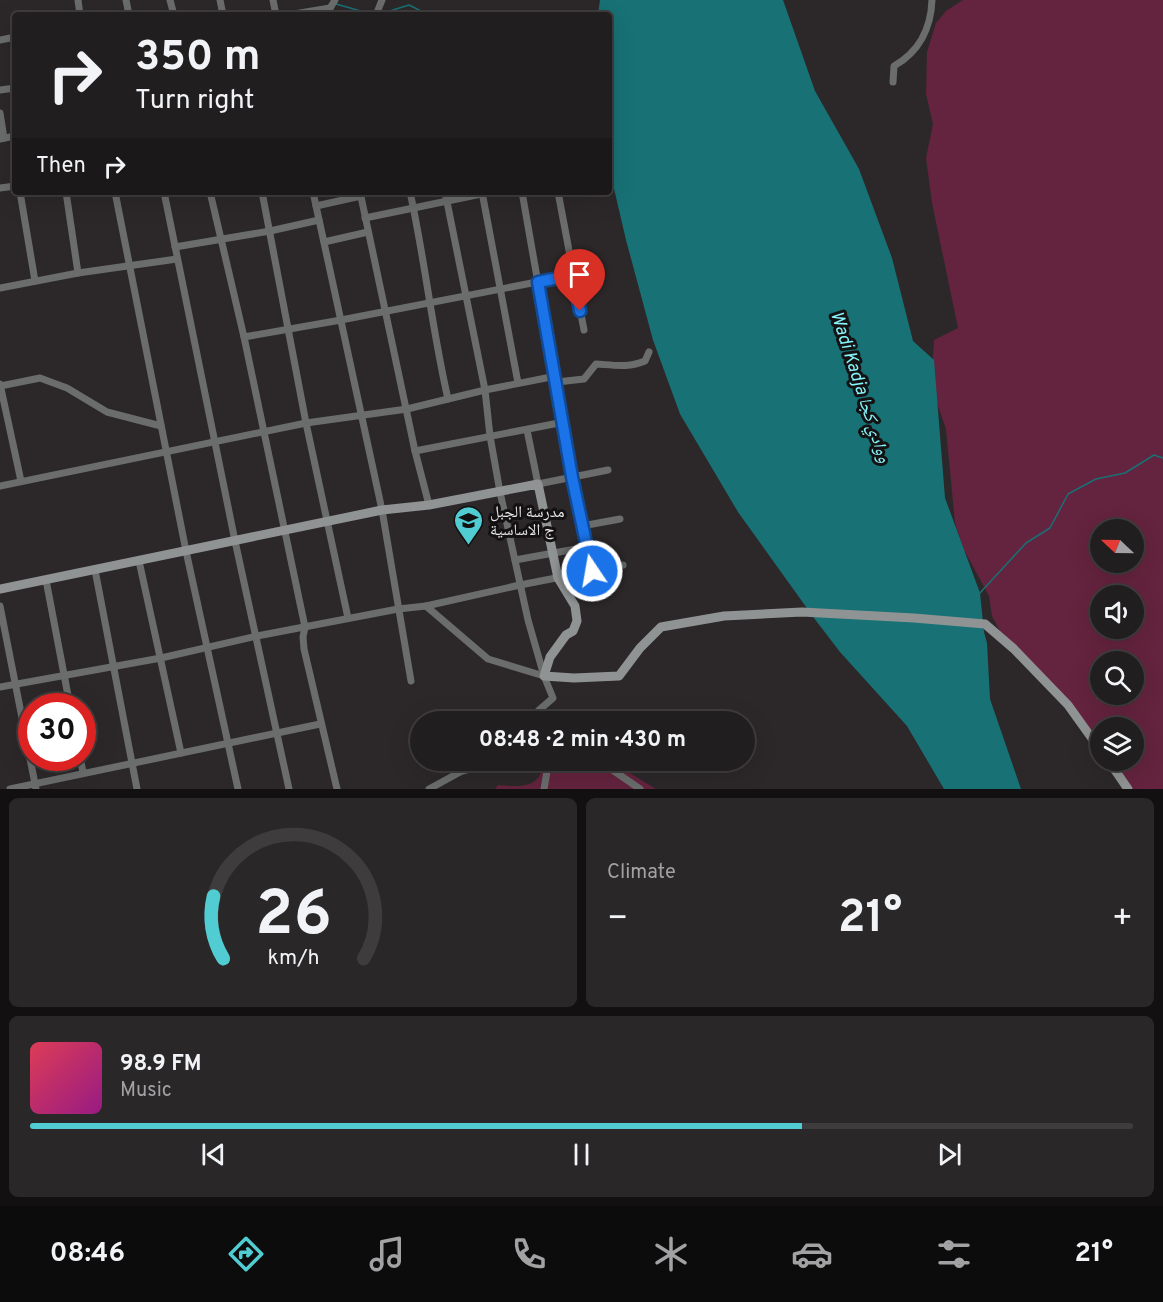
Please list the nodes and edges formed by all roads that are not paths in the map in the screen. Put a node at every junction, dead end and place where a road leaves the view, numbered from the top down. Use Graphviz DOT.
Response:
graph roads {
  1 [pos="335,0"];
  2 [pos="932,0"];
  3 [pos="328,12"];
  4 [pos="893,82"];
  5 [pos="0,113"];
  6 [pos="2,138"];
  7 [pos="21,195"];
  8 [pos="66,195"];
  9 [pos="116,195"];
  10 [pos="165,195"];
  11 [pos="211,195"];
  12 [pos="263,195"];
  13 [pos="314,195"];
  14 [pos="356,195"];
  15 [pos="360,195"];
  16 [pos="411,195"];
  17 [pos="446,195"];
  18 [pos="473,195"];
  19 [pos="482,195"];
  20 [pos="523,195"];
  21 [pos="559,195"];
  22 [pos="447,201"];
  23 [pos="316,206"];
  24 [pos="413,208"];
  25 [pos="365,218"];
  26 [pos="319,220"];
  27 [pos="270,231"];
  28 [pos="368,232"];
  29 [pos="219,240"];
  30 [pos="324,242"];
  31 [pos="175,247"];
  32 [pos="177,259"];
  33 [pos="129,266"];
  34 [pos="78,273"];
  35 [pos="573,275"];
  36 [pos="35,281"];
  37 [pos="538,282"];
  38 [pos="0,288"];
  39 [pos="501,289"];
  40 [pos="465,297"];
  41 [pos="431,303"];
  42 [pos="385,310"];
  43 [pos="341,320"];
  44 [pos="289,330"];
  45 [pos="584,330"];
  46 [pos="244,337"];
  47 [pos="649,352"];
  48 [pos="556,379"];
  49 [pos="518,383"];
  50 [pos="0,385"];
  51 [pos="485,390"];
  52 [pos="447,399"];
  53 [pos="406,409"];
  54 [pos="363,416"];
  55 [pos="564,422"];
  56 [pos="306,423"];
  57 [pos="161,426"];
  58 [pos="527,430"];
  59 [pos="265,432"];
  60 [pos="490,436"];
  61 [pos="215,441"];
  62 [pos="416,451"];
  63 [pos="166,453"];
  64 [pos="608,470"];
  65 [pos="572,477"];
  66 [pos="21,482"];
  67 [pos="538,484"];
  68 [pos="0,486"];
  69 [pos="500,492"];
  70 [pos="429,505"];
  71 [pos="382,510"];
  72 [pos="620,519"];
  73 [pos="327,522"];
  74 [pos="582,526"];
  75 [pos="286,531"];
  76 [pos="236,541"];
  77 [pos="587,547"];
  78 [pos="186,551"];
  79 [pos="553,552"];
  80 [pos="515,560"];
  81 [pos="139,561"];
  82 [pos="623,566"];
  83 [pos="95,570"];
  84 [pos="592,571"];
  85 [pos="558,578"];
  86 [pos="46,580"];
  87 [pos="520,585"];
  88 [pos="0,589"];
  89 [pos="0,606"];
  90 [pos="426,606"];
  91 [pos="398,609"];
  92 [pos="348,618"];
  93 [pos="305,627"];
  94 [pos="257,636"];
  95 [pos="207,648"];
  96 [pos="161,658"];
  97 [pos="114,666"];
  98 [pos="64,676"];
  99 [pos="544,676"];
  100 [pos="411,681"];
  101 [pos="14,684"];
  102 [pos="0,687"];
  103 [pos="67,693"];
  104 [pos="538,711"];
  105 [pos="321,724"];
  106 [pos="277,733"];
  107 [pos="1090,736"];
  108 [pos="228,743"];
  109 [pos="181,753"];
  110 [pos="132,764"];
  111 [pos="462,771"];
  112 [pos="547,771"];
  113 [pos="614,771"];
  114 [pos="1116,771"];
  115 [pos="83,772"];
  116 [pos="36,786"];
  117 [pos="10,789"];
  118 [pos="137,789"];
  119 [pos="238,789"];
  120 [pos="289,789"];
  121 [pos="338,789"];
  122 [pos="429,789"];
  123 [pos="544,789"];
  124 [pos="640,789"];
  125 [pos="1128,789"];
  1 -- 3 [label="street"];
  2 -- 4 [label="street"];
  5 -- 6 [label="street"];
  7 -- 36 [label="street"];
  8 -- 34 [label="street"];
  9 -- 33 [label="street"];
  10 -- 31 [label="street"];
  11 -- 29 [label="street"];
  12 -- 27 [label="street"];
  13 -- 23 [label="street"];
  14 -- 23 [label="street"];
  15 -- 25 [label="street"];
  16 -- 24 [label="street"];
  17 -- 22 [label="street"];
  18 -- 22 [label="street"];
  19 -- 39 [label="street"];
  20 -- 37 [label="street"];
  21 -- 35 [label="street"];
  22 -- 24 [label="street"];
  22 -- 40 [label="street"];
  23 -- 26 [label="street"];
  24 -- 25 [label="street"];
  24 -- 41 [label="street"];
  25 -- 28 [label="street"];
  26 -- 27 [label="street"];
  26 -- 30 [label="street"];
  27 -- 29 [label="street"];
  27 -- 44 [label="street"];
  28 -- 30 [label="street"];
  28 -- 42 [label="street"];
  29 -- 31 [label="street"];
  29 -- 46 [label="street"];
  30 -- 43 [label="street"];
  31 -- 32 [label="street"];
  32 -- 33 [label="street"];
  32 -- 61 [label="street"];
  33 -- 34 [label="street"];
  33 -- 57 [label="street"];
  34 -- 36 [label="street"];
  35 -- 37 [label="street"];
  35 -- 45 [label="street"];
  36 -- 38 [label="street"];
  37 -- 39 [label="street"];
  37 -- 48 [label="street"];
  39 -- 40 [label="street"];
  39 -- 49 [label="street"];
  40 -- 41 [label="street"];
  40 -- 51 [label="street"];
  41 -- 42 [label="street"];
  41 -- 52 [label="street"];
  42 -- 43 [label="street"];
  42 -- 53 [label="street"];
  43 -- 44 [label="street"];
  43 -- 54 [label="street"];
  44 -- 46 [label="street"];
  44 -- 56 [label="street"];
  46 -- 59 [label="street"];
  47 -- 48 [label="street"];
  48 -- 49 [label="street"];
  48 -- 55 [label="street"];
  49 -- 51 [label="street"];
  50 -- 57 [label="street"];
  50 -- 66 [label="street"];
  51 -- 52 [label="street"];
  51 -- 60 [label="street"];
  52 -- 53 [label="street"];
  53 -- 54 [label="street"];
  53 -- 62 [label="street"];
  54 -- 56 [label="street"];
  54 -- 71 [label="street"];
  55 -- 58 [label="street"];
  55 -- 65 [label="street"];
  56 -- 59 [label="street"];
  56 -- 73 [label="street"];
  57 -- 63 [label="street"];
  58 -- 60 [label="street"];
  58 -- 67 [label="street"];
  59 -- 61 [label="street"];
  59 -- 75 [label="street"];
  60 -- 62 [label="street"];
  60 -- 69 [label="street"];
  61 -- 63 [label="street"];
  61 -- 76 [label="street"];
  62 -- 70 [label="street"];
  63 -- 66 [label="street"];
  63 -- 78 [label="street"];
  64 -- 65 [label="street"];
  65 -- 67 [label="street"];
  65 -- 74 [label="street"];
  66 -- 68 [label="street"];
  67 -- 69 [label="main road"];
  67 -- 79 [label="main road"];
  69 -- 70 [label="main road"];
  69 -- 80 [label="street"];
  70 -- 71 [label="main road"];
  71 -- 73 [label="main road"];
  71 -- 91 [label="street"];
  72 -- 74 [label="street"];
  73 -- 75 [label="main road"];
  73 -- 92 [label="street"];
  74 -- 77 [label="street"];
  75 -- 76 [label="main road"];
  75 -- 93 [label="street"];
  76 -- 78 [label="main road"];
  76 -- 94 [label="street"];
  77 -- 79 [label="street"];
  77 -- 84 [label="street"];
  78 -- 81 [label="main road"];
  78 -- 95 [label="street"];
  79 -- 80 [label="street"];
  79 -- 85 [label="main road"];
  80 -- 87 [label="street"];
  81 -- 83 [label="main road"];
  81 -- 96 [label="street"];
  82 -- 84 [label="street"];
  83 -- 86 [label="main road"];
  83 -- 97 [label="street"];
  84 -- 85 [label="street"];
  85 -- 87 [label="street"];
  85 -- 99 [label="main road"];
  86 -- 88 [label="main road"];
  86 -- 98 [label="street"];
  87 -- 90 [label="street"];
  87 -- 99 [label="street"];
  89 -- 101 [label="street"];
  90 -- 91 [label="street"];
  90 -- 99 [label="street"];
  91 -- 92 [label="street"];
  91 -- 100 [label="street"];
  92 -- 93 [label="street"];
  93 -- 94 [label="street"];
  93 -- 105 [label="street"];
  94 -- 95 [label="street"];
  94 -- 106 [label="street"];
  95 -- 96 [label="street"];
  95 -- 108 [label="street"];
  96 -- 97 [label="street"];
  96 -- 109 [label="street"];
  97 -- 98 [label="street"];
  97 -- 110 [label="street"];
  98 -- 101 [label="street"];
  98 -- 103 [label="street"];
  99 -- 104 [label="street"];
  99 -- 107 [label="main road"];
  101 -- 102 [label="street"];
  101 -- 116 [label="street"];
  105 -- 106 [label="street"];
  105 -- 121 [label="street"];
  106 -- 108 [label="street"];
  106 -- 120 [label="street"];
  108 -- 109 [label="street"];
  108 -- 119 [label="street"];
  109 -- 110 [label="street"];
  110 -- 115 [label="street"];
  110 -- 118 [label="street"];
  111 -- 122 [label="street"];
  112 -- 123 [label="street"];
  113 -- 124 [label="street"];
  114 -- 125 [label="main road"];
  115 -- 116 [label="street"];
  116 -- 117 [label="street"];
}
